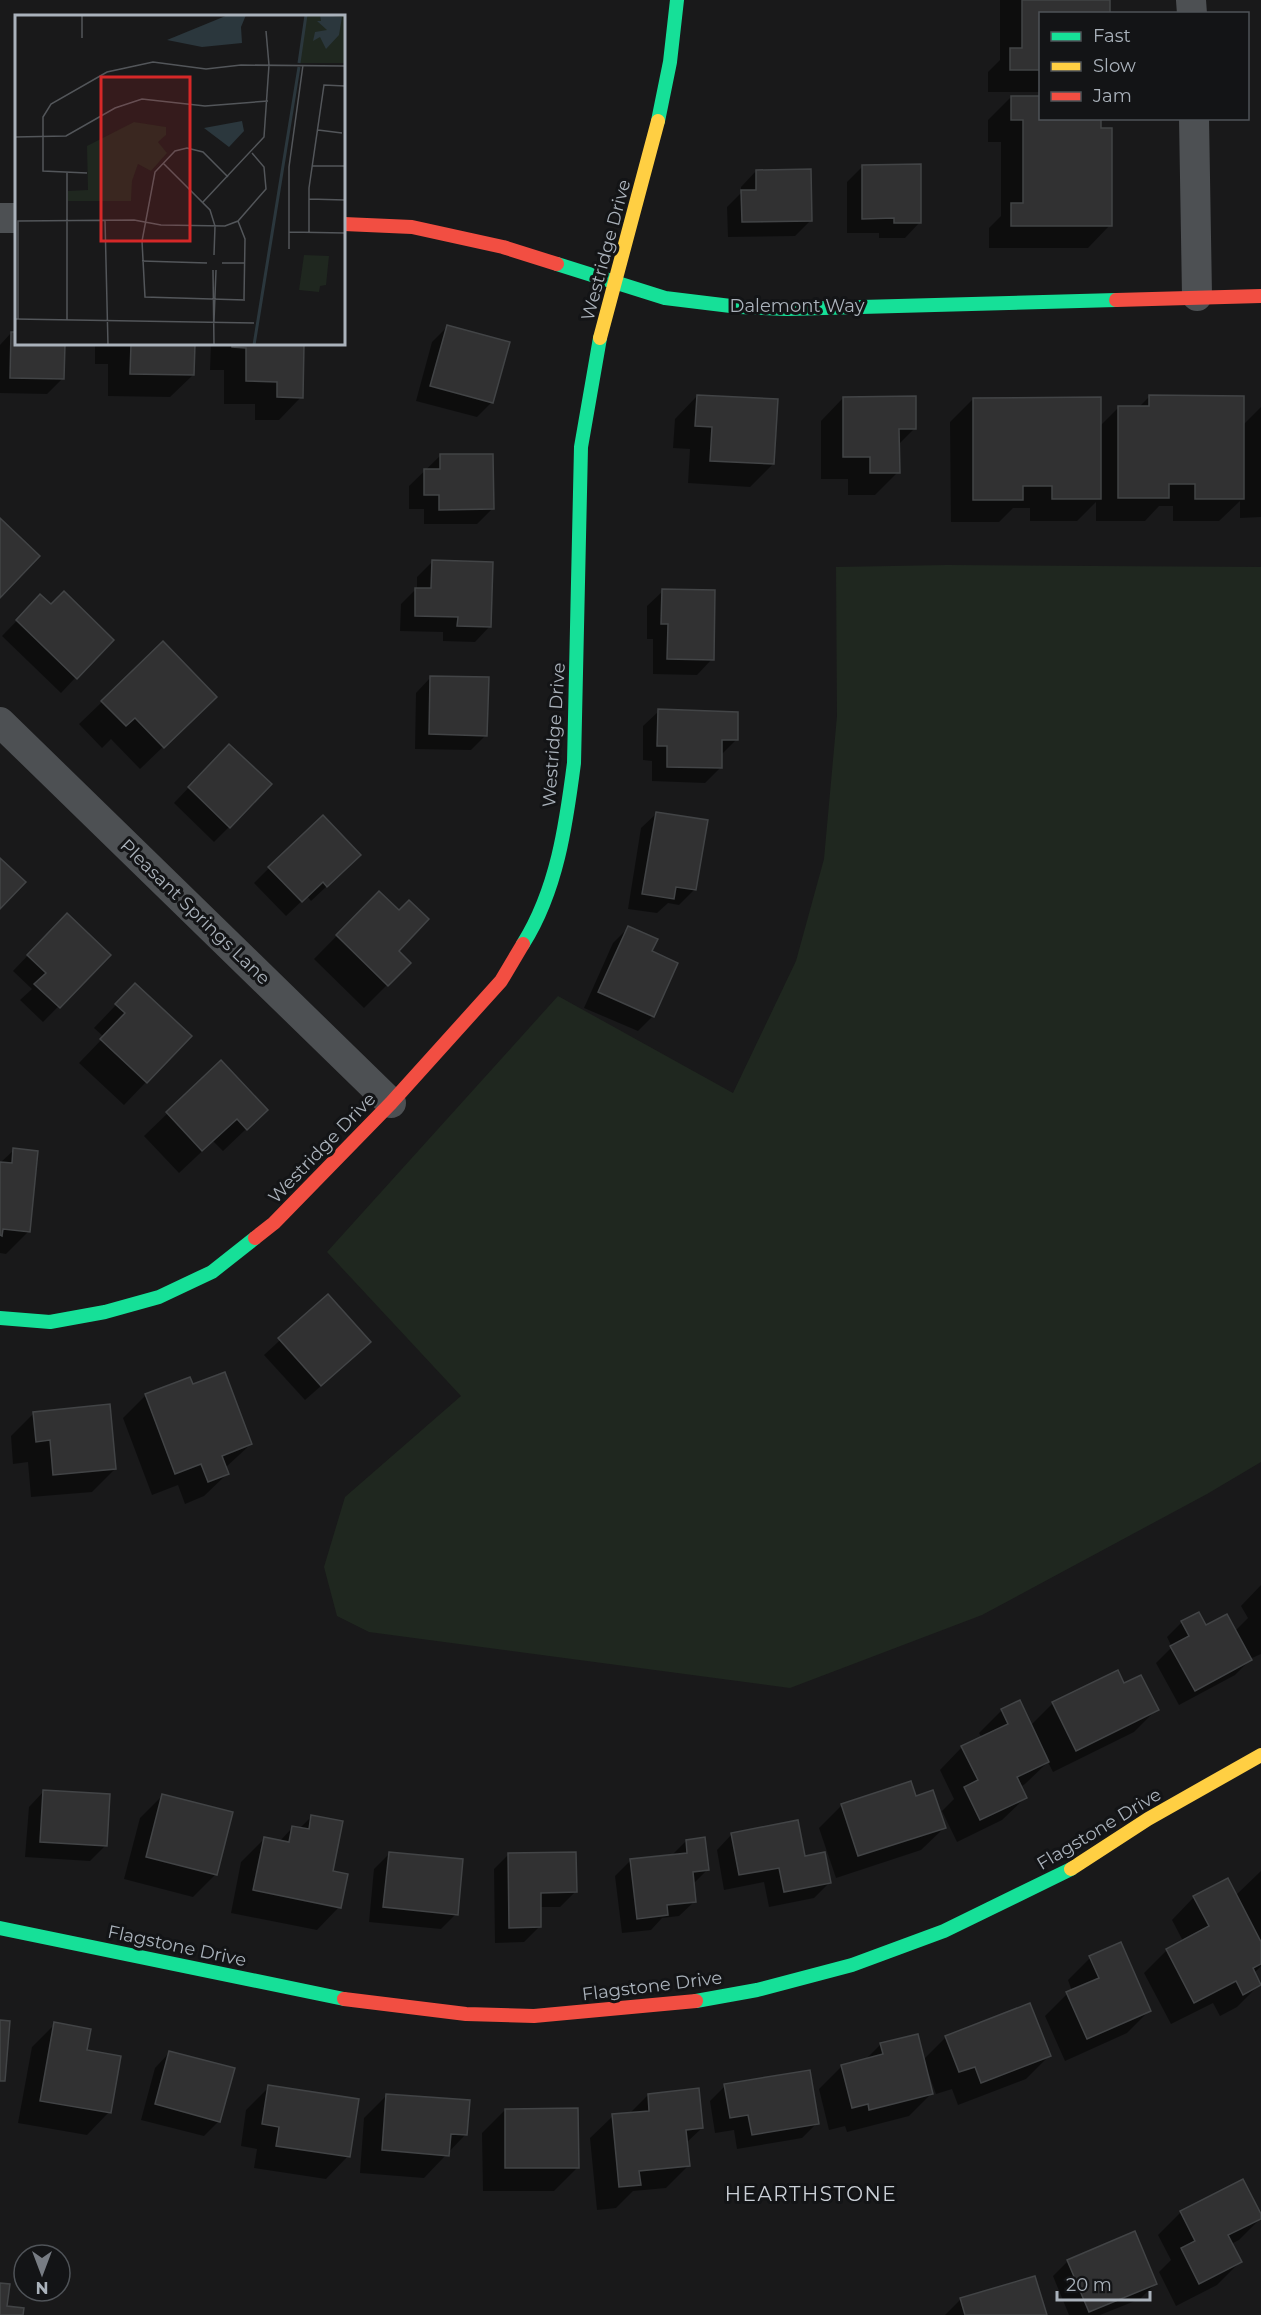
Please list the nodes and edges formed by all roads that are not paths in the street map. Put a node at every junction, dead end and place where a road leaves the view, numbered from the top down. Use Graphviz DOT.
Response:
graph roads {
  1 [pos="677,0"];
  2 [pos="1194,120"];
  3 [pos="345,224"];
  4 [pos="616,283"];
  5 [pos="1197,296"];
  6 [pos="1261,296"];
  7 [pos="0,722"];
  8 [pos="391,1103"];
  9 [pos="0,1318"];
  10 [pos="1261,1755"];
  11 [pos="0,1928"];
  1 -- 4 [label="street, Westridge Drive"];
  2 -- 5 [label="street"];
  3 -- 4 [label="street, Dalemont Way"];
  4 -- 5 [label="street, Dalemont Way"];
  4 -- 8 [label="street, Westridge Drive"];
  5 -- 6 [label="street, Dalemont Way"];
  7 -- 8 [label="street, Pleasant Springs Lane"];
  8 -- 9 [label="street, Westridge Drive"];
  10 -- 11 [label="street, Flagstone Drive"];
}
